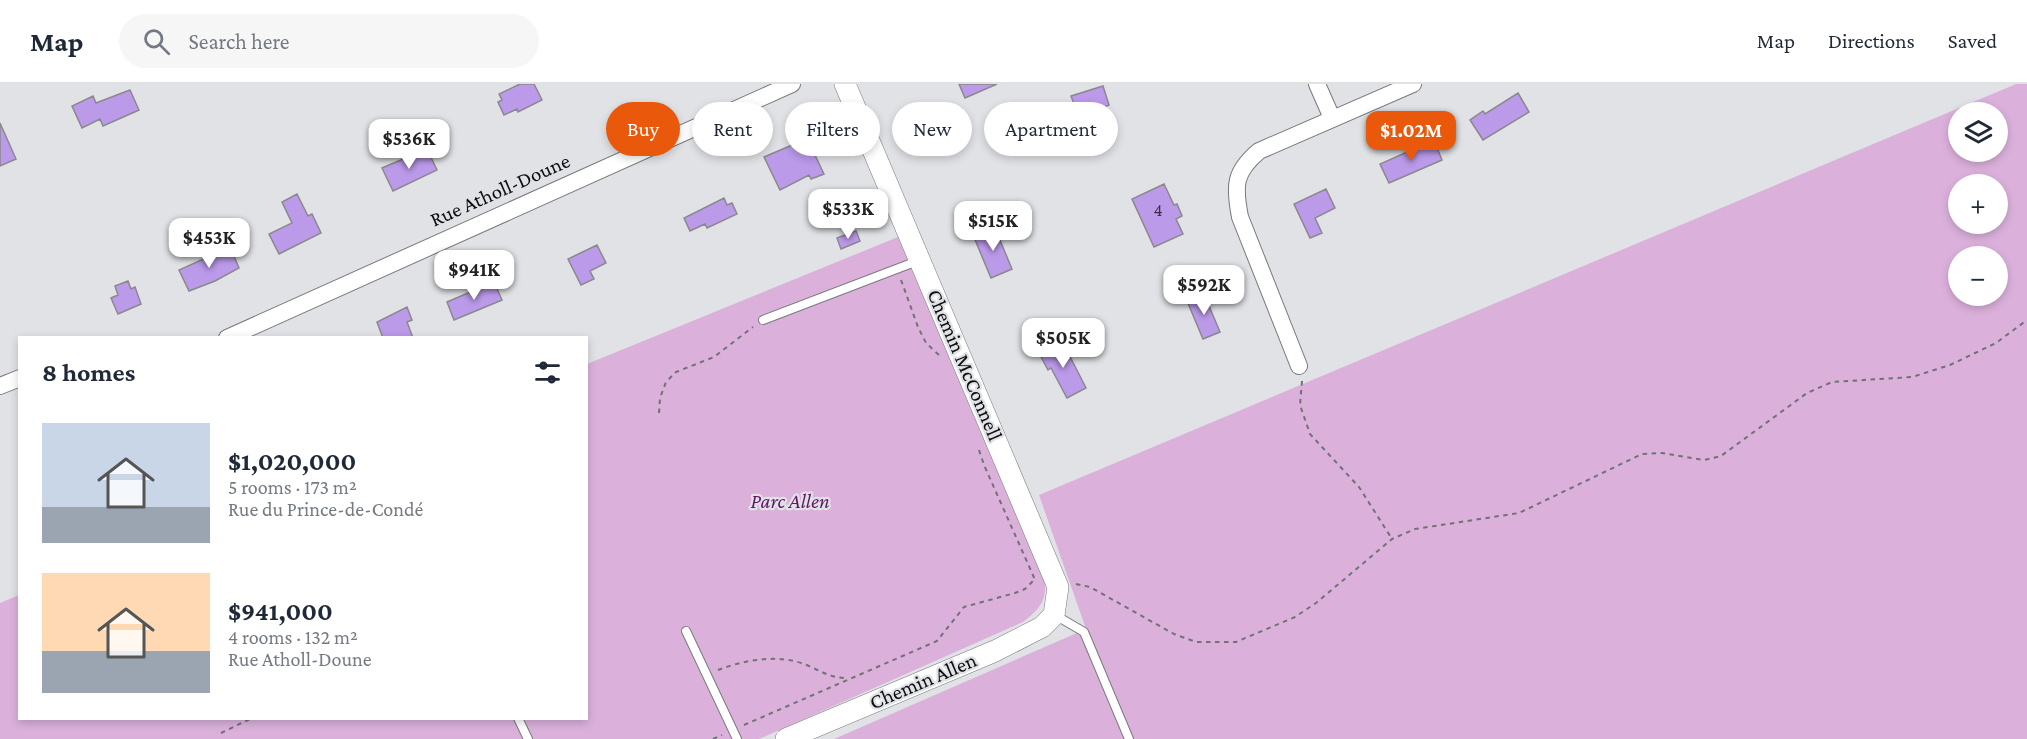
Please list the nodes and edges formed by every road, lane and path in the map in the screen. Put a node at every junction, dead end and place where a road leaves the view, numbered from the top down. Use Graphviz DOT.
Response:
graph roads {
  1 [pos="792,84"];
  2 [pos="845,84"];
  3 [pos="1317,84"];
  4 [pos="1413,84"];
  5 [pos="1332,118"];
  6 [pos="920,260"];
  7 [pos="900,268"];
  8 [pos="763,320"];
  9 [pos="2027,320"];
  10 [pos="231,336"];
  11 [pos="942,360"];
  12 [pos="1299,366"];
  13 [pos="18,379"];
  14 [pos="0,386"];
  15 [pos="659,413"];
  16 [pos="977,442"];
  17 [pos="1392,539"];
  18 [pos="1034,580"];
  19 [pos="1058,587"];
  20 [pos="1054,615"];
  21 [pos="686,631"];
  22 [pos="706,674"];
  23 [pos="853,677"];
  24 [pos="248,720"];
  25 [pos="519,720"];
  26 [pos="733,730"];
  27 [pos="221,733"];
  28 [pos="528,739"];
  29 [pos="713,739"];
  30 [pos="737,739"];
  31 [pos="786,739"];
  32 [pos="1129,739"];
  1 -- 10 [label="street, Rue Atholl-Doune"];
  2 -- 6 [label="street, Chemin McConnell"];
  3 -- 5 [label="street"];
  4 -- 5 [label="street"];
  5 -- 12 [label="street"];
  6 -- 7 [label="lane"];
  6 -- 19 [label="street, Chemin McConnell"];
  7 -- 8 [label="lane"];
  7 -- 11 [label="path"];
  8 -- 15 [label="path"];
  9 -- 17 [label="path"];
  12 -- 17 [label="path"];
  13 -- 14 [label="street"];
  16 -- 18 [label="path"];
  17 -- 19 [label="path"];
  18 -- 19 [label="path"];
  18 -- 23 [label="path"];
  19 -- 20 [label="street"];
  20 -- 31 [label="street, Chemin Allen"];
  20 -- 32 [label="lane"];
  21 -- 22 [label="lane"];
  22 -- 23 [label="path"];
  22 -- 26 [label="lane"];
  23 -- 26 [label="path"];
  24 -- 27 [label="path"];
  25 -- 28 [label="lane"];
  26 -- 29 [label="path"];
  26 -- 30 [label="lane"];
}
